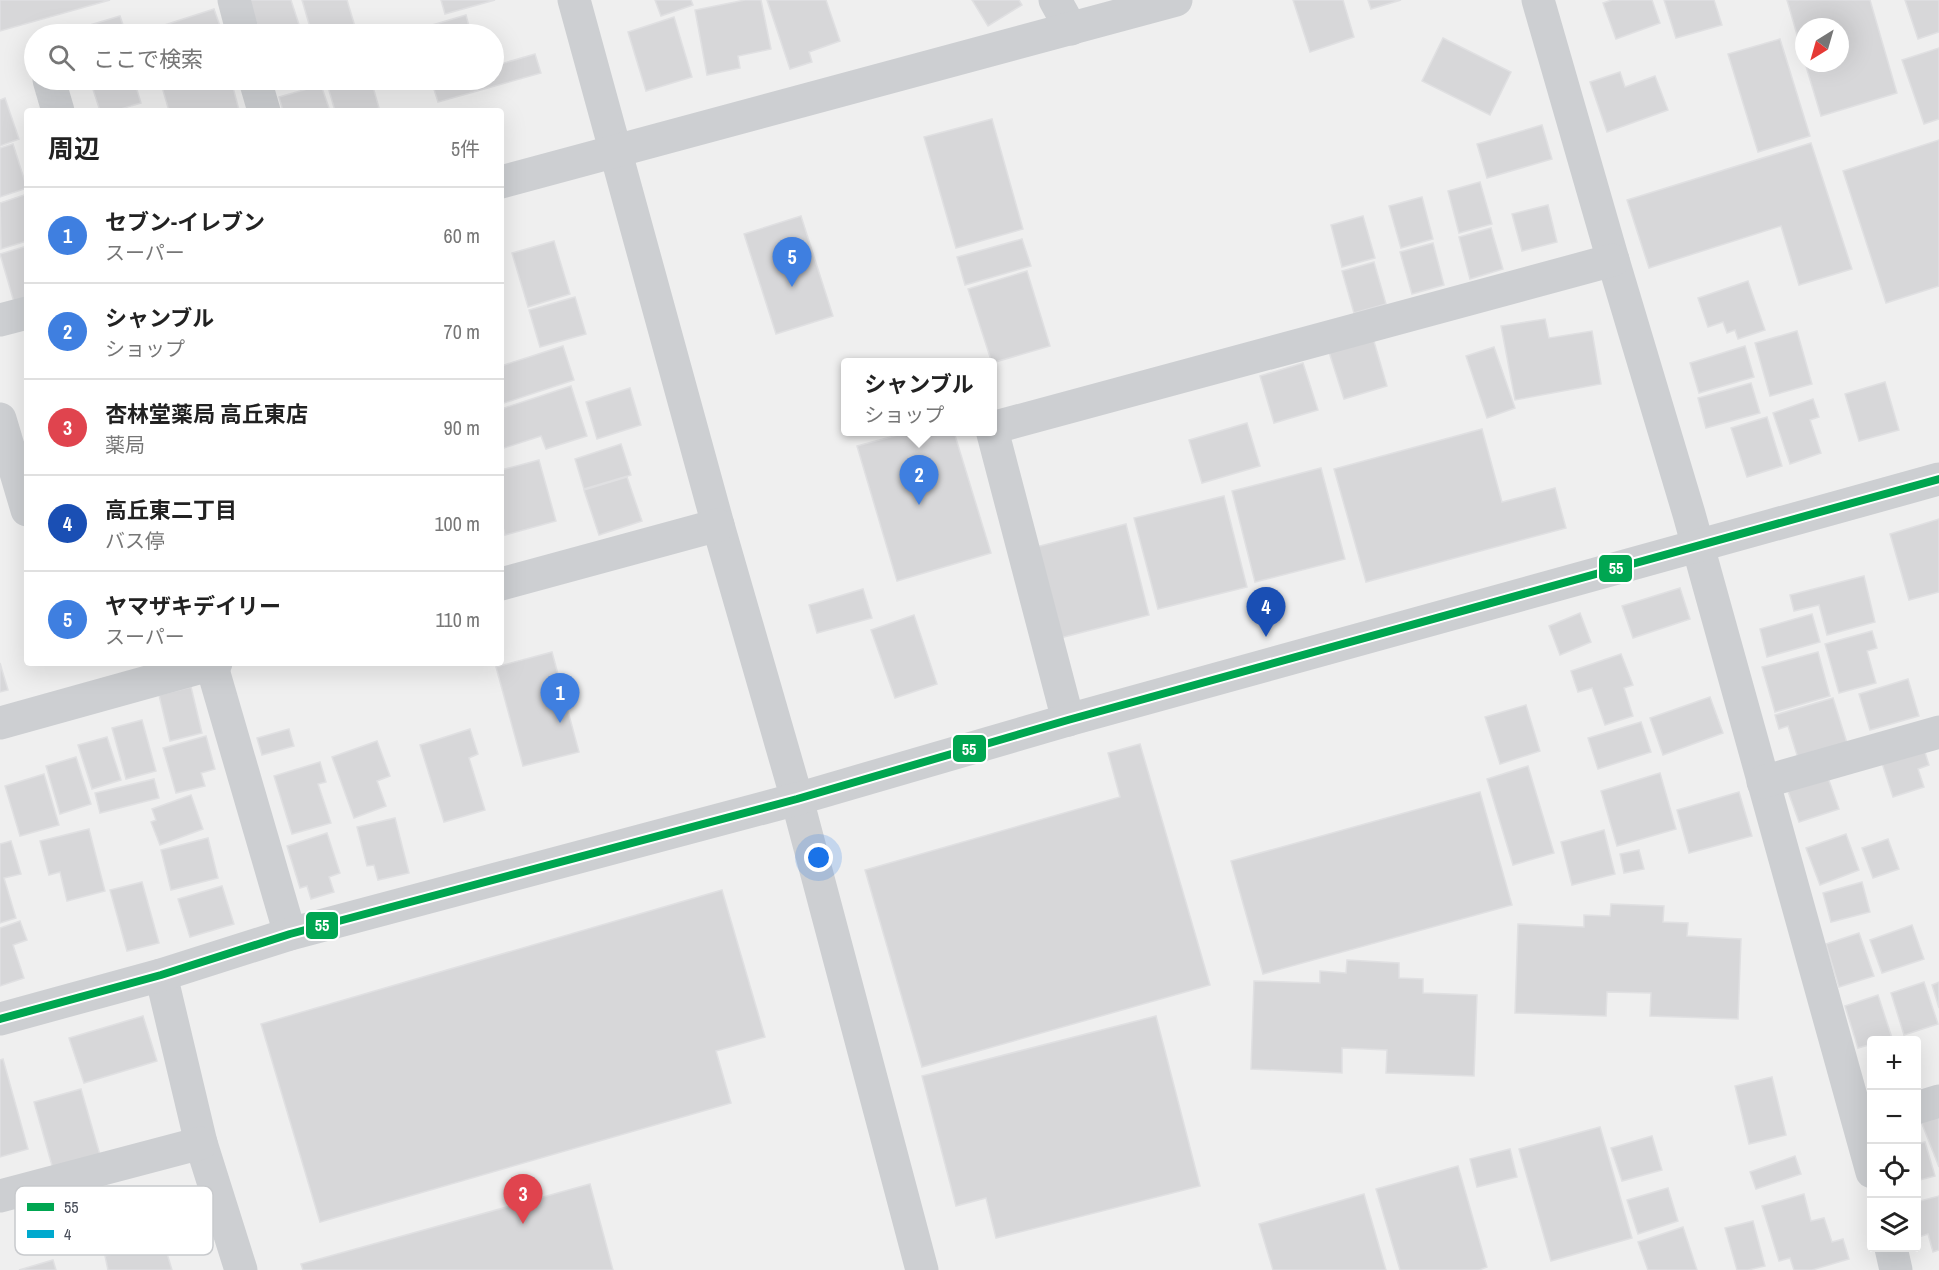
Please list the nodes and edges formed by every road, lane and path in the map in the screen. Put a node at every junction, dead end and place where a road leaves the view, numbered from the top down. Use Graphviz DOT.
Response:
graph roads {
  1 [pos="234,0"];
  2 [pos="574,0"];
  3 [pos="1055,0"];
  4 [pos="1176,0"];
  5 [pos="1538,0"];
  6 [pos="240,24"];
  7 [pos="1071,29"];
  8 [pos="52,90"];
  9 [pos="258,90"];
  10 [pos="57,108"];
  11 [pos="263,108"];
  12 [pos="616,150"];
  13 [pos="504,181"];
  14 [pos="1613,260"];
  15 [pos="24,314"];
  16 [pos="0,320"];
  17 [pos="0,419"];
  18 [pos="997,428"];
  19 [pos="995,436"];
  20 [pos="1939,479"];
  21 [pos="24,500"];
  22 [pos="718,525"];
  23 [pos="1697,545"];
  24 [pos="504,583"];
  25 [pos="202,666"];
  26 [pos="214,666"];
  27 [pos="1068,720"];
  28 [pos="0,723"];
  29 [pos="1939,732"];
  30 [pos="1763,782"];
  31 [pos="797,799"];
  32 [pos="290,934"];
  33 [pos="161,975"];
  34 [pos="0,1019"];
  35 [pos="1939,1101"];
  36 [pos="1921,1107"];
  37 [pos="1866,1123"];
  38 [pos="201,1143"];
  39 [pos="1869,1144"];
  40 [pos="38,1186"];
  41 [pos="15,1192"];
  42 [pos="0,1196"];
  43 [pos="1892,1252"];
  44 [pos="241,1270"];
  45 [pos="922,1270"];
  46 [pos="1896,1270"];
  1 -- 6 [label="street"];
  2 -- 12 [label="street"];
  3 -- 7 [label="street"];
  4 -- 7 [label="street"];
  5 -- 14 [label="street"];
  7 -- 12 [label="street"];
  8 -- 10 [label="street"];
  9 -- 11 [label="street"];
  12 -- 13 [label="street"];
  12 -- 22 [label="street"];
  14 -- 18 [label="street"];
  14 -- 23 [label="street"];
  15 -- 16 [label="street"];
  17 -- 21 [label="street"];
  19 -- 27 [label="street"];
  20 -- 23 [label="street"];
  22 -- 24 [label="street"];
  22 -- 31 [label="street"];
  23 -- 27 [label="street"];
  23 -- 30 [label="street"];
  25 -- 28 [label="street"];
  26 -- 32 [label="street"];
  27 -- 31 [label="street"];
  29 -- 30 [label="street"];
  30 -- 37 [label="street"];
  31 -- 32 [label="street"];
  31 -- 45 [label="street"];
  32 -- 33 [label="street"];
  33 -- 34 [label="street"];
  33 -- 38 [label="street"];
  35 -- 36 [label="street"];
  37 -- 39 [label="street"];
  38 -- 40 [label="street"];
  38 -- 44 [label="street"];
  41 -- 42 [label="street"];
  43 -- 46 [label="street"];
}
